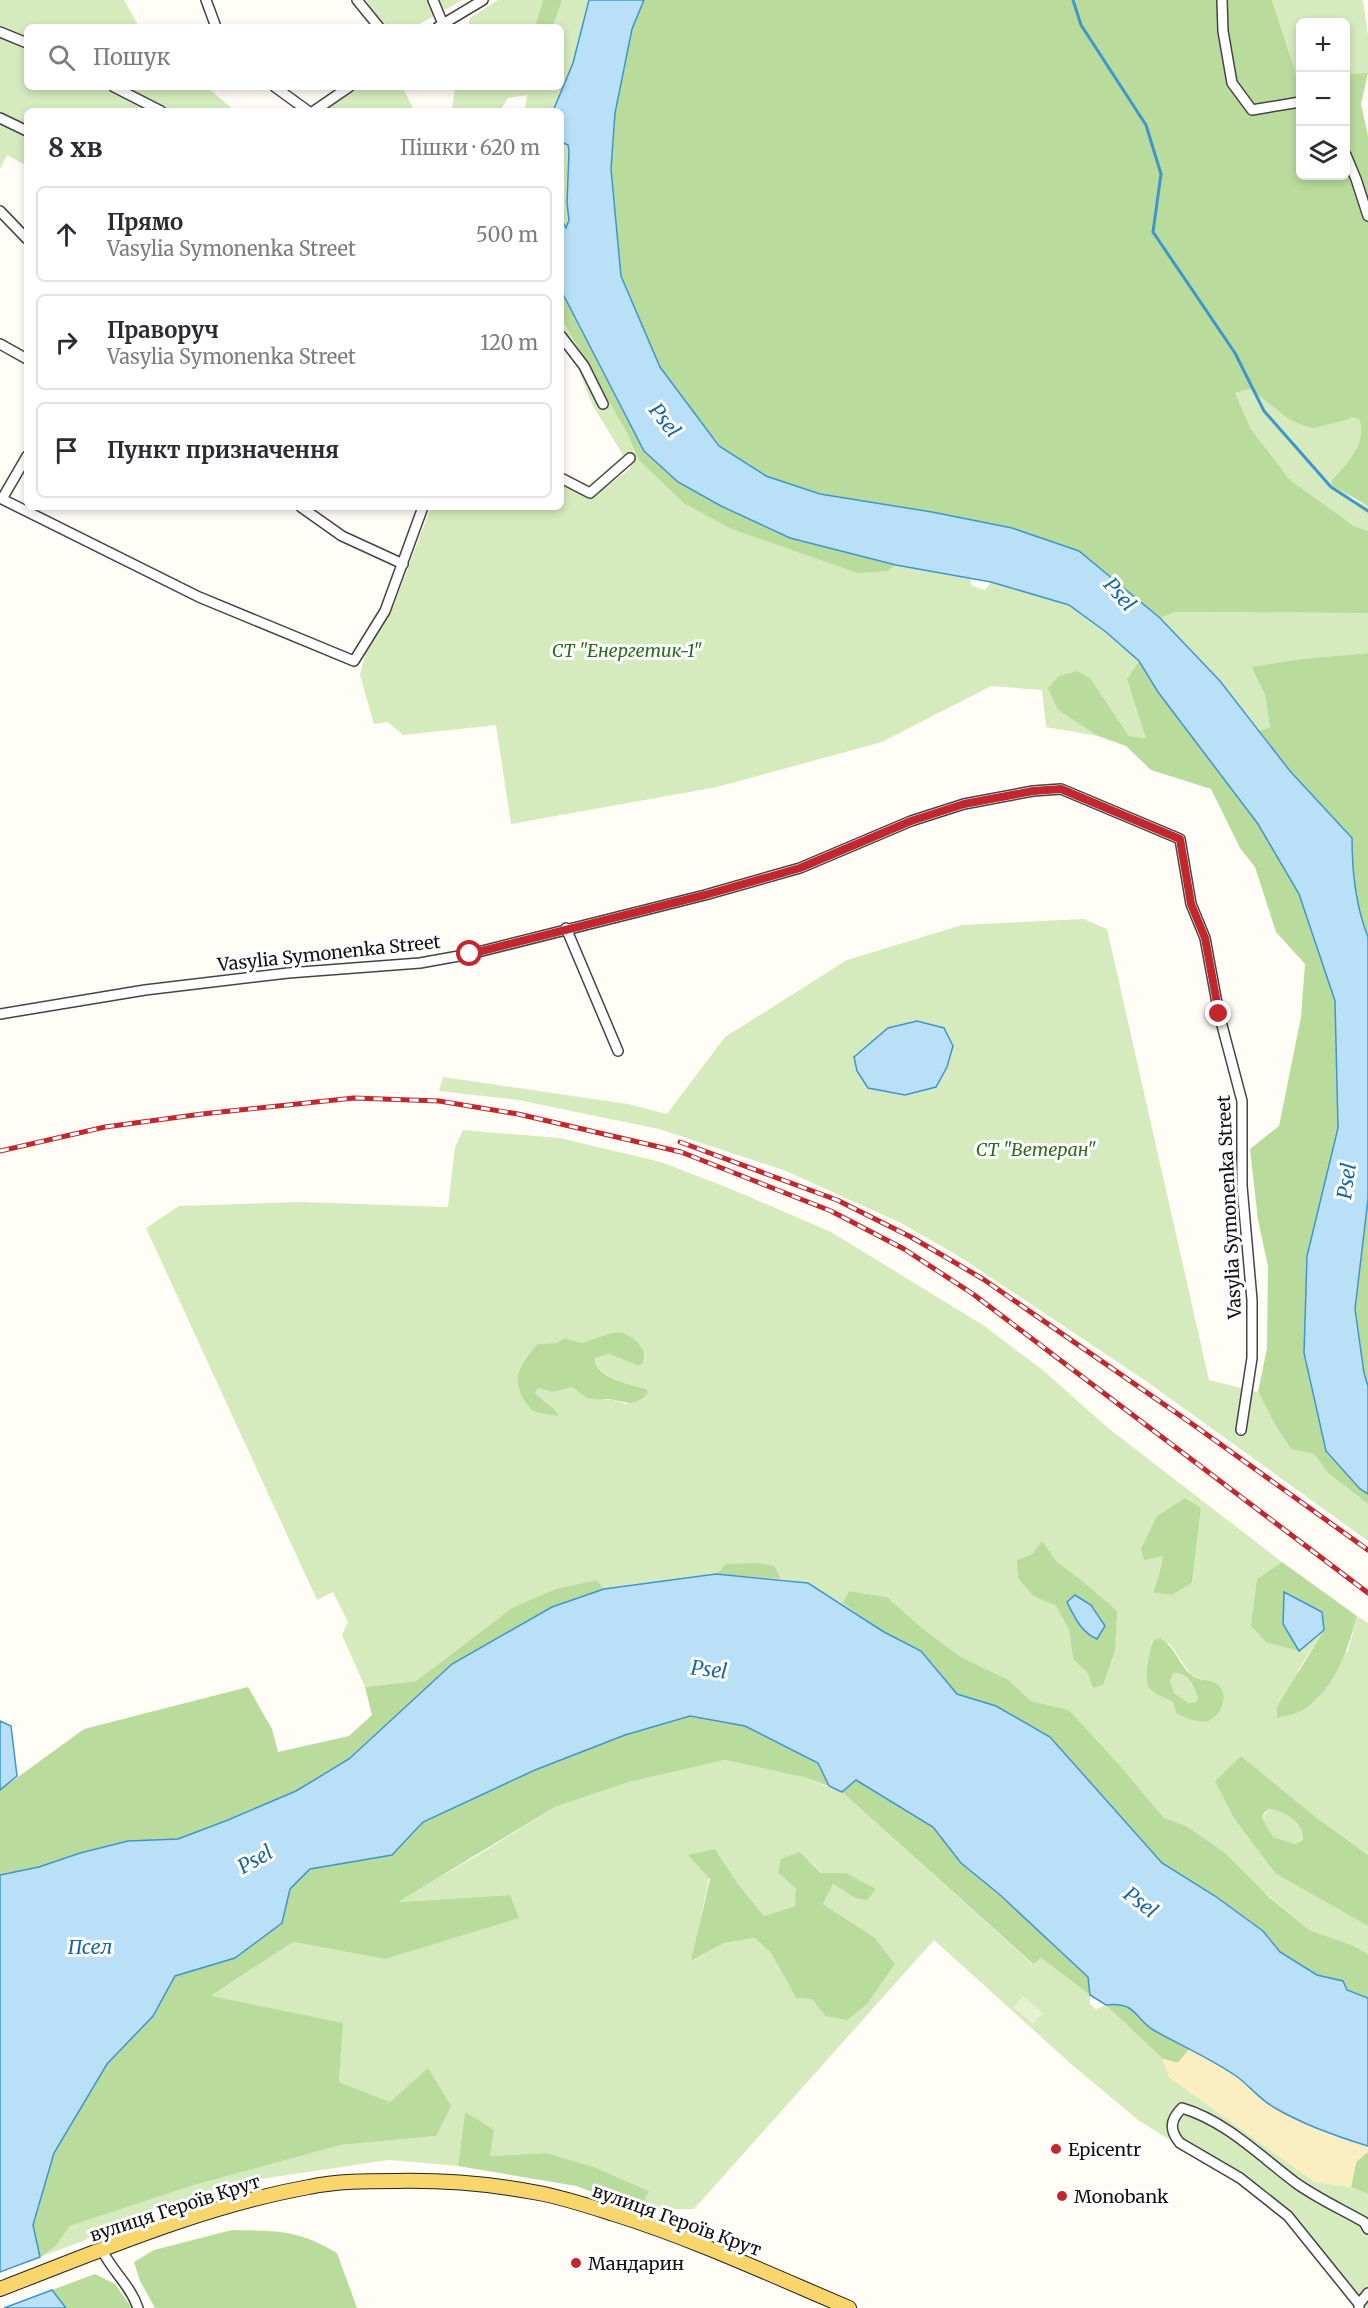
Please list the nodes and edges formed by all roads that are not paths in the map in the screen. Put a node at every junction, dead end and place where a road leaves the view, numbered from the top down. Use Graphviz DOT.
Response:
graph roads {
  1 [pos="206,0"];
  2 [pos="357,0"];
  3 [pos="433,0"];
  4 [pos="483,0"];
  5 [pos="1222,0"];
  6 [pos="215,24"];
  7 [pos="377,24"];
  8 [pos="440,24"];
  9 [pos="442,24"];
  10 [pos="0,32"];
  11 [pos="24,42"];
  12 [pos="120,90"];
  13 [pos="279,90"];
  14 [pos="345,90"];
  15 [pos="1296,103"];
  16 [pos="155,108"];
  17 [pos="304,108"];
  18 [pos="318,108"];
  19 [pos="0,118"];
  20 [pos="24,130"];
  21 [pos="1350,165"];
  22 [pos="0,211"];
  23 [pos="1368,216"];
  24 [pos="24,236"];
  25 [pos="564,340"];
  26 [pos="0,344"];
  27 [pos="24,357"];
  28 [pos="603,404"];
  29 [pos="630,458"];
  30 [pos="24,461"];
  31 [pos="564,480"];
  32 [pos="1,498"];
  33 [pos="24,510"];
  34 [pos="25,510"];
  35 [pos="305,510"];
  36 [pos="422,510"];
  37 [pos="403,564"];
  38 [pos="566,928"];
  39 [pos="0,1014"];
  40 [pos="618,1051"];
  41 [pos="1241,1430"];
  42 [pos="1368,2229"];
  43 [pos="102,2250"];
  44 [pos="0,2289"];
  45 [pos="1368,2293"];
  46 [pos="1359,2306"];
  47 [pos="138,2308"];
  48 [pos="849,2308"];
  1 -- 6 [label="street"];
  2 -- 7 [label="street"];
  3 -- 8 [label="street"];
  4 -- 9 [label="street"];
  5 -- 15 [label="street"];
  10 -- 11 [label="street"];
  12 -- 16 [label="street"];
  13 -- 17 [label="street"];
  14 -- 18 [label="street"];
  19 -- 20 [label="street"];
  21 -- 23 [label="street"];
  22 -- 24 [label="street"];
  25 -- 28 [label="street"];
  26 -- 27 [label="street"];
  29 -- 31 [label="street"];
  30 -- 32 [label="street"];
  32 -- 33 [label="street"];
  34 -- 37 [label="street"];
  35 -- 37 [label="street"];
  36 -- 37 [label="street"];
  38 -- 39 [label="street, Vasylia Symonenka Street"];
  38 -- 40 [label="street"];
  38 -- 41 [label="street, Vasylia Symonenka Street"];
  42 -- 46 [label="street"];
  43 -- 44 [label="main road, вулиця Героїв Крут"];
  43 -- 47 [label="street"];
  43 -- 48 [label="main road, вулиця Героїв Крут"];
  45 -- 46 [label="street"];
}
